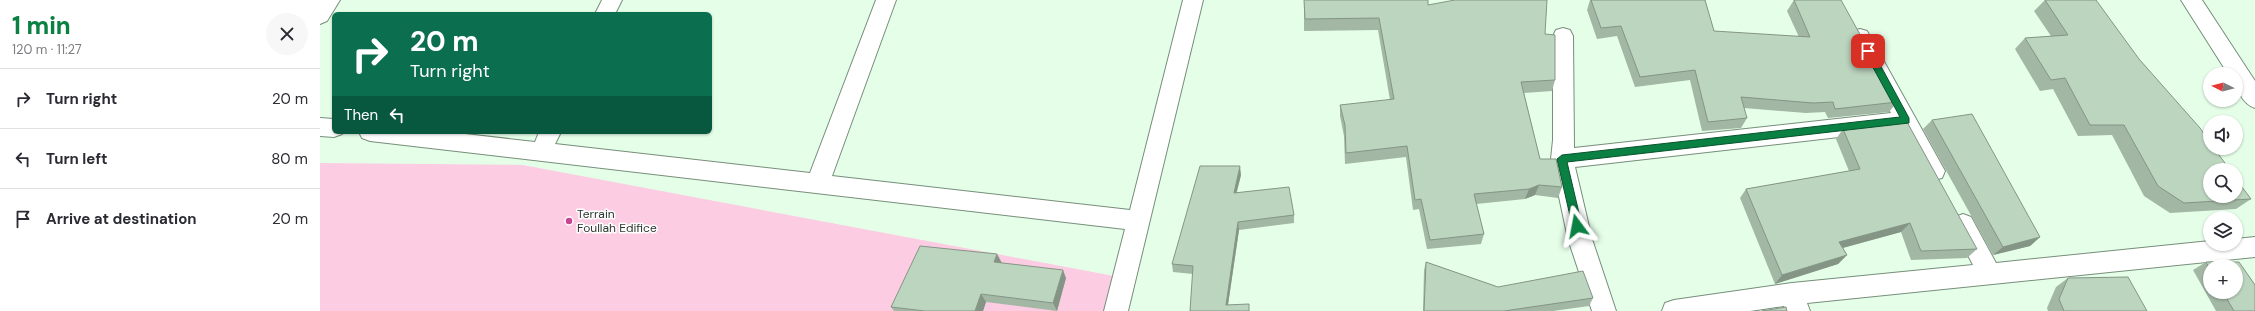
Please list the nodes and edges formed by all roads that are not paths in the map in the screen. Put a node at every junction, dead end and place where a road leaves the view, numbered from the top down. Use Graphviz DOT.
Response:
graph roads {
  1 [pos="330,0"];
  2 [pos="612,0"];
  3 [pos="886,0"];
  4 [pos="1193,0"];
  5 [pos="2191,0"];
  6 [pos="606,12"];
  7 [pos="320,16"];
  8 [pos="1853,23"];
  9 [pos="1563,36"];
  10 [pos="2255,99"];
  11 [pos="1906,120"];
  12 [pos="320,127"];
  13 [pos="332,128"];
  14 [pos="409,134"];
  15 [pos="546,141"];
  16 [pos="1562,159"];
  17 [pos="817,185"];
  18 [pos="1138,221"];
  19 [pos="2255,247"];
  20 [pos="1990,274"];
  21 [pos="1795,302"];
  22 [pos="1116,311"];
  23 [pos="1604,311"];
  24 [pos="1674,311"];
  1 -- 7 [label="street"];
  2 -- 6 [label="street"];
  3 -- 17 [label="street"];
  4 -- 18 [label="street"];
  5 -- 10 [label="street"];
  8 -- 11 [label="street"];
  9 -- 16 [label="street"];
  11 -- 16 [label="street"];
  11 -- 20 [label="street"];
  12 -- 13 [label="street"];
  14 -- 15 [label="street"];
  15 -- 17 [label="street"];
  16 -- 23 [label="street"];
  17 -- 18 [label="street"];
  18 -- 22 [label="street"];
  19 -- 20 [label="street"];
  20 -- 21 [label="street"];
  21 -- 24 [label="street"];
}
